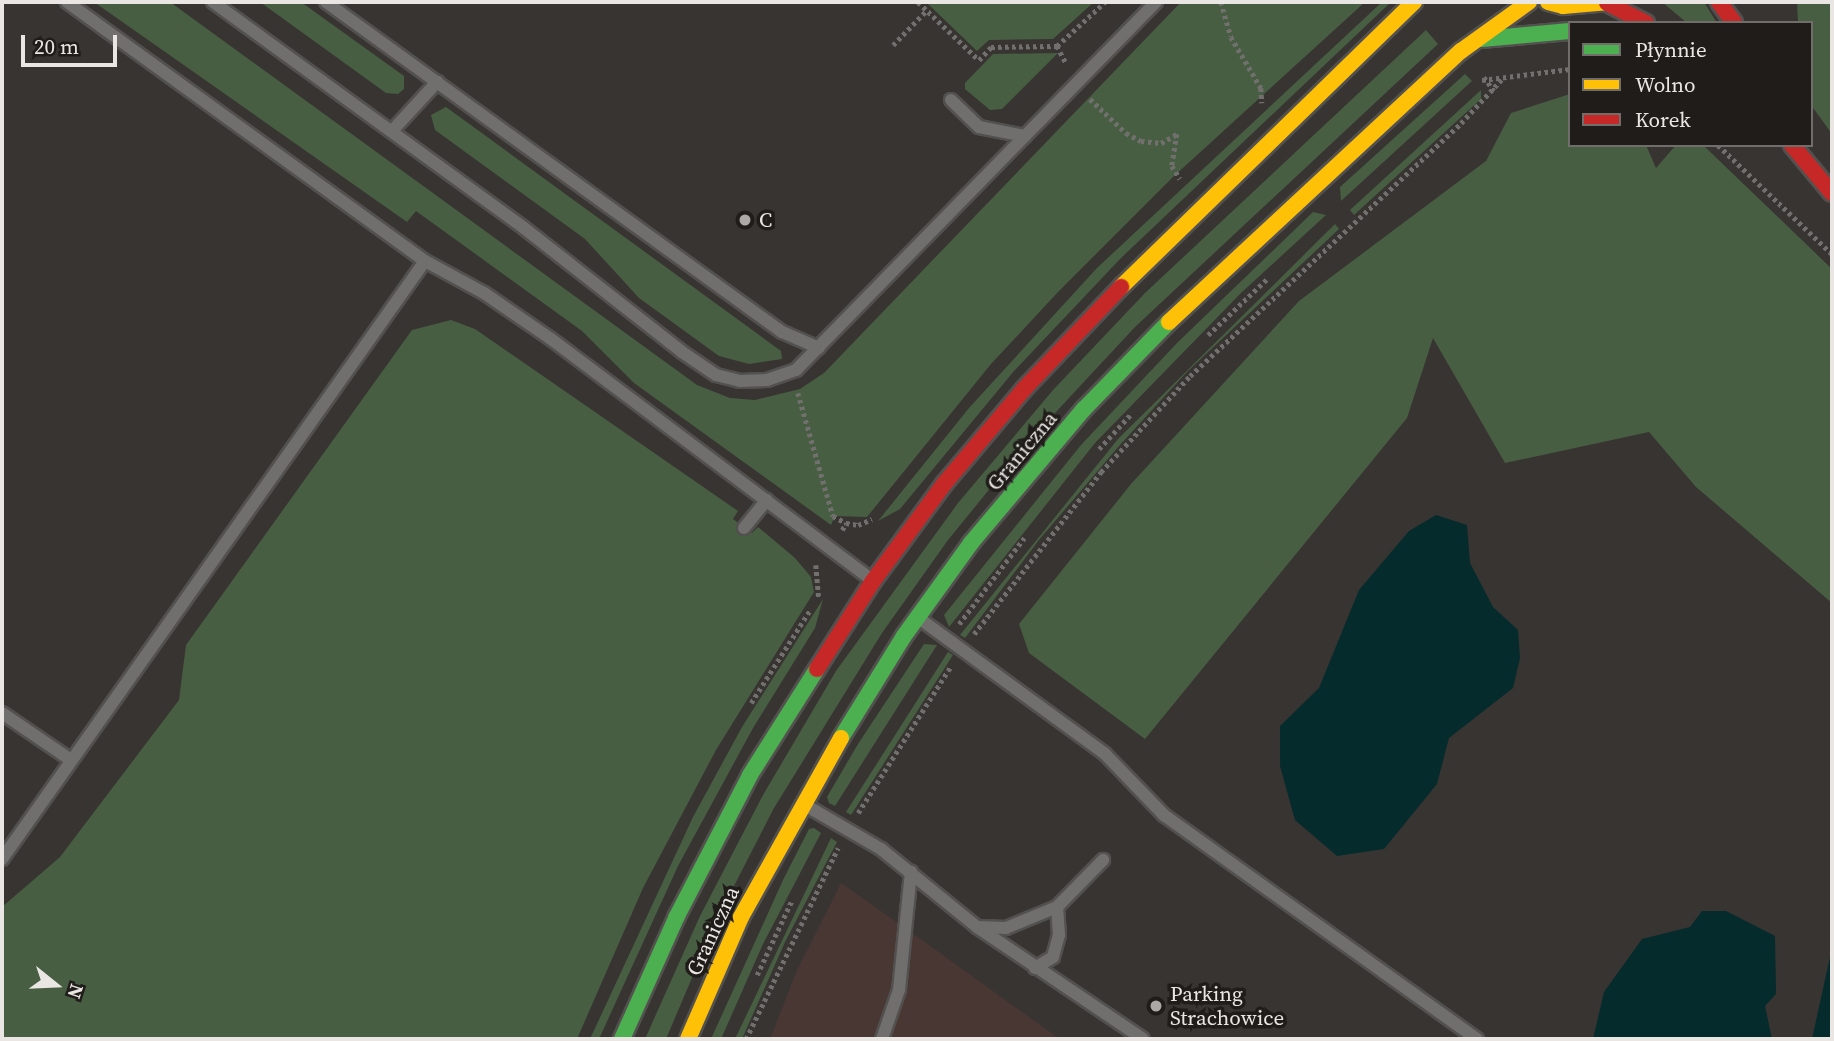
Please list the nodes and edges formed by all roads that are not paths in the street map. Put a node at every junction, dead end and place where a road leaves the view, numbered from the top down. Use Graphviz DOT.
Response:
graph roads {
  1 [pos="67,2"];
  2 [pos="213,2"];
  3 [pos="326,2"];
  4 [pos="1156,2"];
  5 [pos="1414,2"];
  6 [pos="1529,2"];
  7 [pos="1548,2"];
  8 [pos="1608,2"];
  9 [pos="1719,2"];
  10 [pos="1642,21"];
  11 [pos="1733,21"];
  12 [pos="1568,31"];
  13 [pos="1474,41"];
  14 [pos="437,82"];
  15 [pos="951,100"];
  16 [pos="392,131"];
  17 [pos="1025,136"];
  18 [pos="1794,147"];
  19 [pos="1832,193"];
  20 [pos="425,261"];
  21 [pos="819,348"];
  22 [pos="767,500"];
  23 [pos="744,528"];
  24 [pos="873,581"];
  25 [pos="917,617"];
  26 [pos="2,713"];
  27 [pos="71,760"];
  28 [pos="802,803"];
  29 [pos="2,859"];
  30 [pos="1102,860"];
  31 [pos="911,872"];
  32 [pos="1057,907"];
  33 [pos="977,927"];
  34 [pos="1035,968"];
  35 [pos="622,1039"];
  36 [pos="688,1039"];
  37 [pos="882,1039"];
  38 [pos="1143,1039"];
  39 [pos="1477,1039"];
  1 -- 20 [label="lane"];
  2 -- 16 [label="lane"];
  3 -- 14 [label="lane"];
  4 -- 17 [label="lane"];
  5 -- 24 [label="main road, Graniczna"];
  6 -- 13 [label="main road, Graniczna"];
  7 -- 8 [label="main road"];
  8 -- 10 [label="main road"];
  9 -- 11 [label="main road"];
  12 -- 13 [label="main road"];
  13 -- 25 [label="main road, Graniczna"];
  14 -- 16 [label="lane"];
  14 -- 21 [label="lane"];
  15 -- 17 [label="lane"];
  16 -- 21 [label="lane"];
  17 -- 21 [label="lane"];
  18 -- 19 [label="main road"];
  20 -- 22 [label="lane"];
  20 -- 27 [label="lane"];
  22 -- 23 [label="lane"];
  22 -- 24 [label="lane"];
  24 -- 35 [label="main road, Graniczna"];
  25 -- 28 [label="main road, Graniczna"];
  25 -- 39 [label="lane"];
  26 -- 27 [label="lane"];
  27 -- 29 [label="lane"];
  28 -- 31 [label="lane"];
  28 -- 36 [label="main road, Graniczna"];
  30 -- 32 [label="lane"];
  31 -- 33 [label="lane"];
  31 -- 37 [label="lane"];
  32 -- 33 [label="lane"];
  32 -- 34 [label="lane"];
  33 -- 34 [label="lane"];
  34 -- 38 [label="lane"];
}
